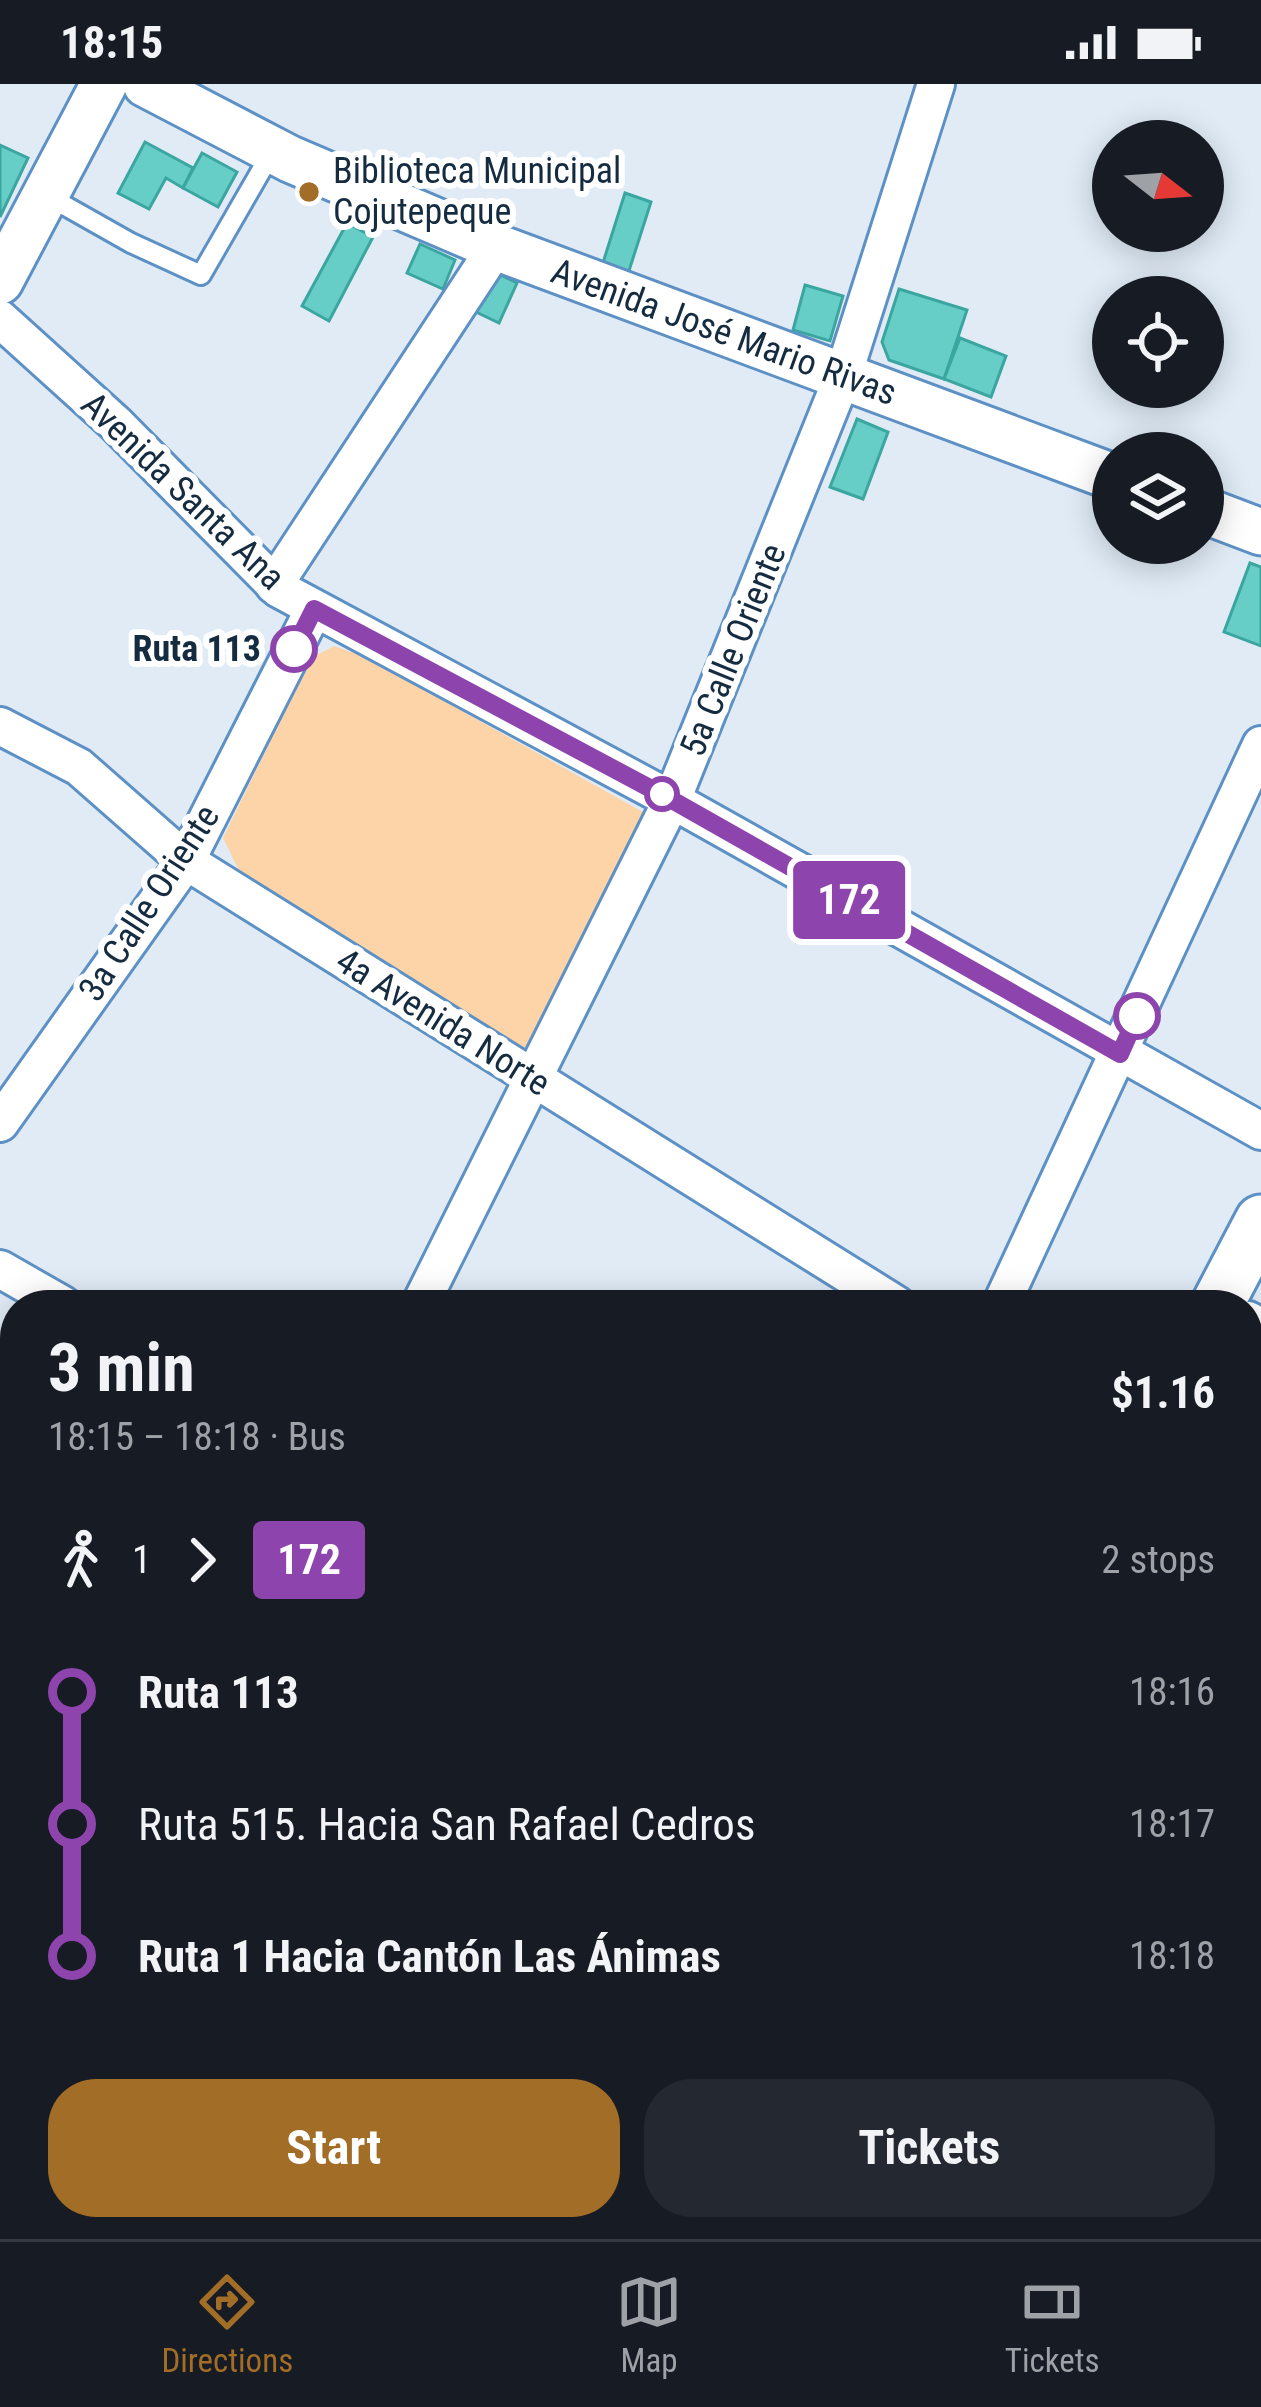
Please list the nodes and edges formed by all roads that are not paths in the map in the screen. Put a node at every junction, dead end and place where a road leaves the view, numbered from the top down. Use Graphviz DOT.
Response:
graph roads {
  1 [pos="104,84"];
  2 [pos="146,84"];
  3 [pos="936,84"];
  4 [pos="273,150"];
  5 [pos="46,195"];
  6 [pos="496,247"];
  7 [pos="0,281"];
  8 [pos="0,319"];
  9 [pos="843,376"];
  10 [pos="1092,469"];
  11 [pos="1224,518"];
  12 [pos="1261,532"];
  13 [pos="274,585"];
  14 [pos="314,609"];
  15 [pos="0,726"];
  16 [pos="1261,745"];
  17 [pos="672,800"];
  18 [pos="186,861"];
  19 [pos="1120,1054"];
  20 [pos="530,1078"];
  21 [pos="0,1124"];
  22 [pos="1261,1131"];
  23 [pos="1261,1221"];
  24 [pos="0,1269"];
  25 [pos="37,1290"];
  26 [pos="427,1290"];
  27 [pos="872,1290"];
  28 [pos="1008,1290"];
  29 [pos="1240,1290"];
  1 -- 5 [label="street"];
  2 -- 4 [label="street, Avenida José Mario Rivas"];
  3 -- 9 [label="street, 5a Calle Oriente"];
  4 -- 5 [label="lane"];
  4 -- 6 [label="street, Avenida José Mario Rivas"];
  5 -- 7 [label="street"];
  6 -- 9 [label="street, Avenida José Mario Rivas"];
  6 -- 13 [label="street"];
  8 -- 13 [label="street, Avenida Santa Ana"];
  9 -- 10 [label="street, Avenida José Mario Rivas"];
  9 -- 17 [label="street, 5a Calle Oriente"];
  11 -- 12 [label="street"];
  13 -- 14 [label="street, Avenida Santa Ana"];
  14 -- 17 [label="street, Avenida Santa Ana"];
  14 -- 18 [label="street, 3a Calle Oriente"];
  15 -- 18 [label="street, 4a Avenida Norte"];
  16 -- 19 [label="street"];
  17 -- 19 [label="street, Avenida Santa Ana"];
  17 -- 20 [label="street, 5a Calle Oriente"];
  18 -- 20 [label="street, 4a Avenida Norte"];
  18 -- 21 [label="street, 3a Calle Oriente"];
  19 -- 22 [label="street, Avenida Santa Ana"];
  19 -- 28 [label="street"];
  20 -- 26 [label="street, 5a Calle Oriente"];
  20 -- 27 [label="street, 4a Avenida Norte"];
  23 -- 29 [label="main road"];
  24 -- 25 [label="street"];
}
